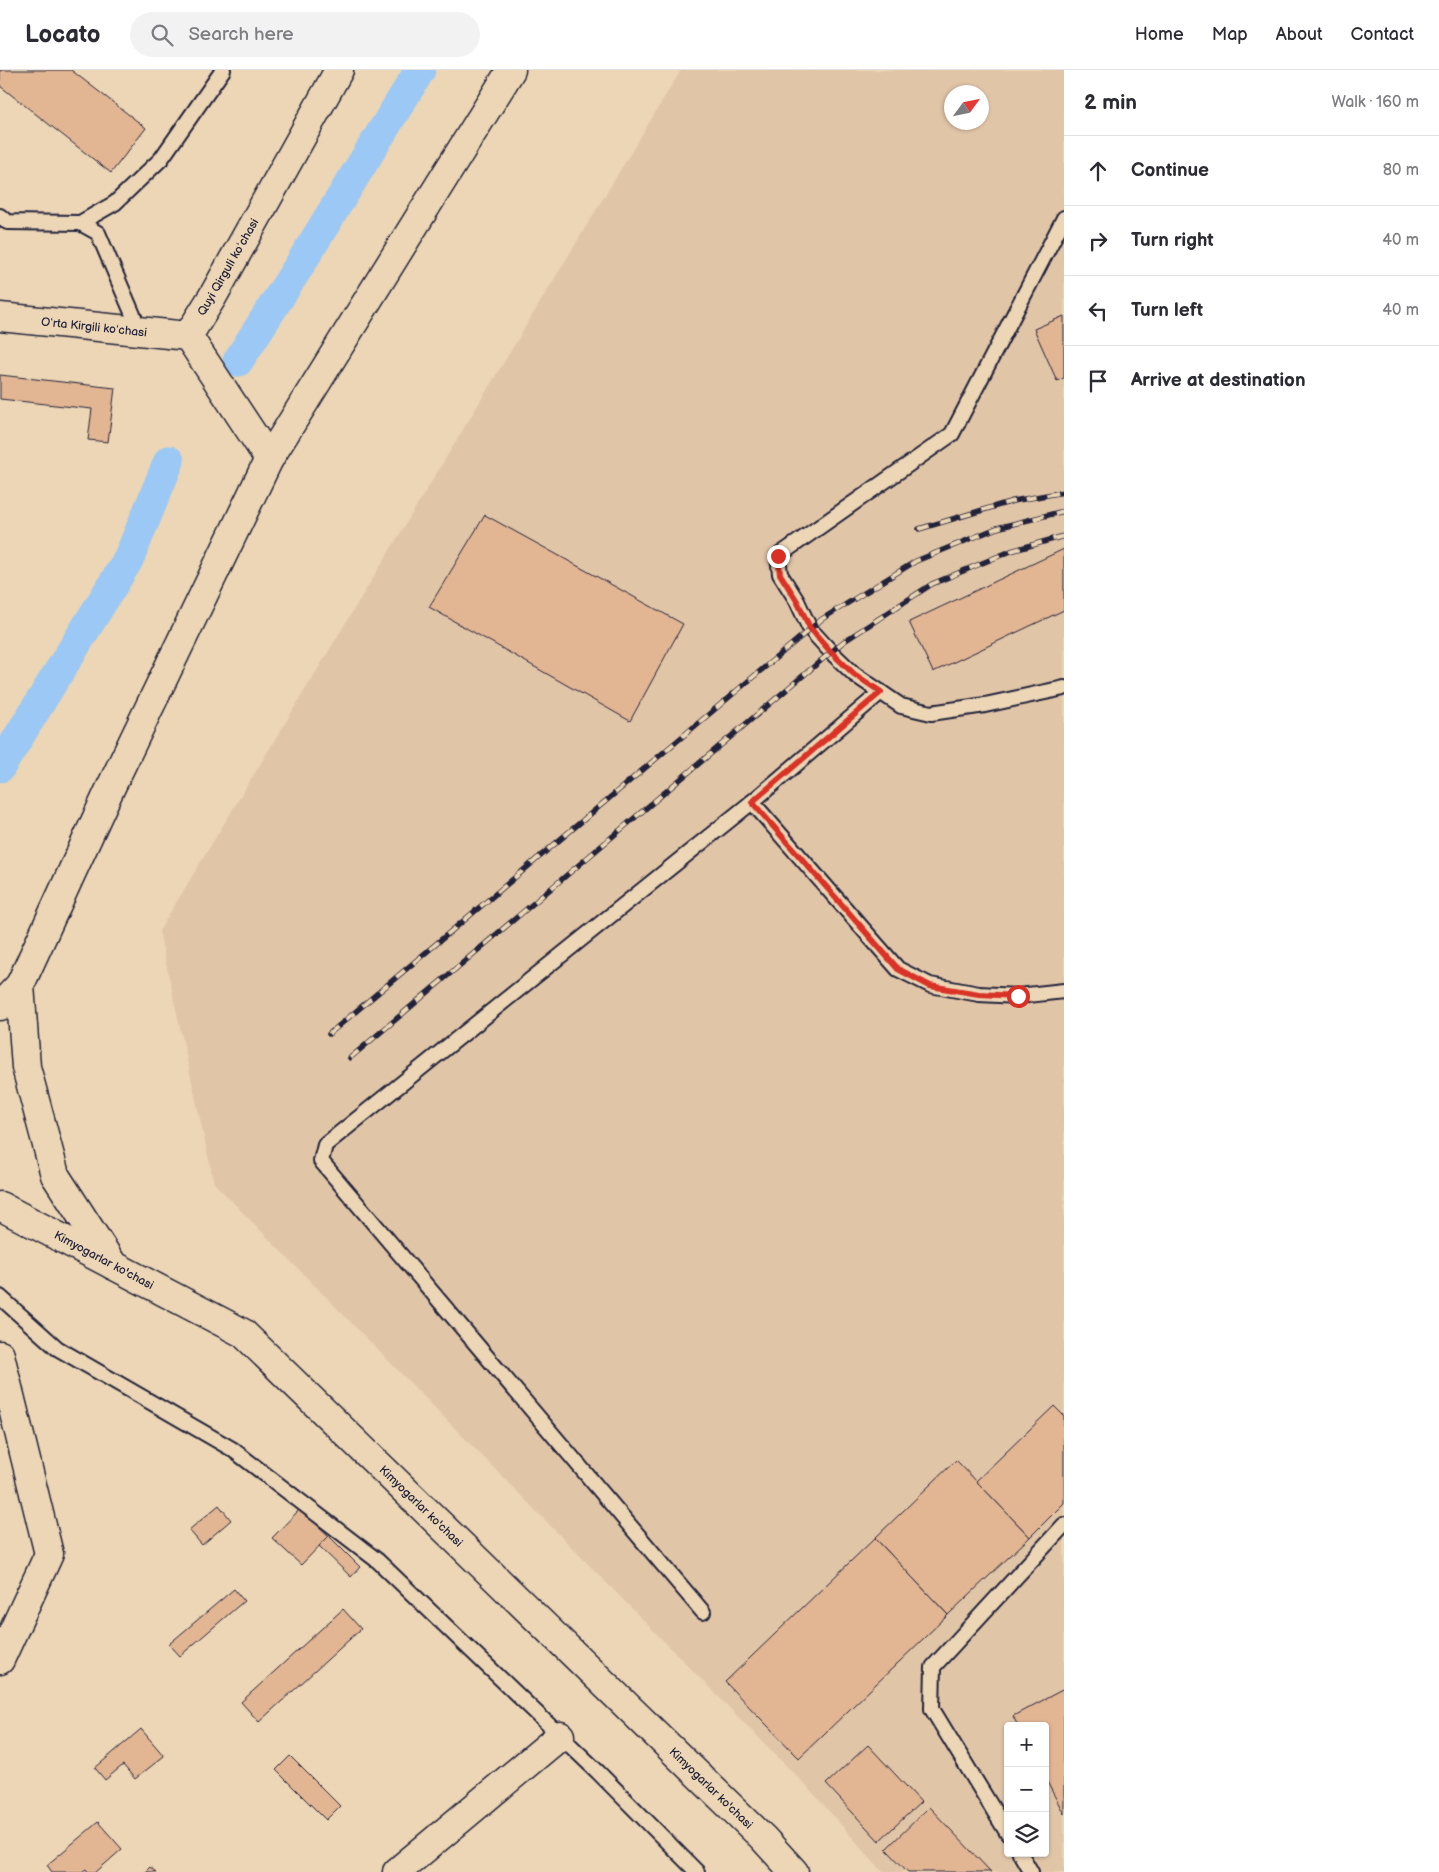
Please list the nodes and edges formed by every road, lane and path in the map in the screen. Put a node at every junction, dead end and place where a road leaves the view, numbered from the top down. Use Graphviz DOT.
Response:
graph roads {
  1 [pos="223,70"];
  2 [pos="339,70"];
  3 [pos="512,70"];
  4 [pos="0,216"];
  5 [pos="1064,218"];
  6 [pos="80,223"];
  7 [pos="0,317"];
  8 [pos="140,331"];
  9 [pos="188,336"];
  10 [pos="269,459"];
  11 [pos="1064,688"];
  12 [pos="881,692"];
  13 [pos="752,802"];
  14 [pos="20,984"];
  15 [pos="1064,991"];
  16 [pos="0,1006"];
  17 [pos="0,1206"];
  18 [pos="113,1265"];
  19 [pos="0,1297"];
  20 [pos="0,1355"];
  21 [pos="1064,1525"];
  22 [pos="703,1612"];
  23 [pos="0,1660"];
  24 [pos="560,1736"];
  25 [pos="1004,1827"];
  26 [pos="1022,1857"];
  27 [pos="397,1872"];
  28 [pos="697,1872"];
  29 [pos="794,1872"];
  30 [pos="1031,1872"];
  1 -- 6 [label="lane"];
  2 -- 9 [label="street, Quyi Qirguli koʻchasi"];
  3 -- 10 [label="street"];
  4 -- 6 [label="lane"];
  5 -- 12 [label="lane"];
  6 -- 8 [label="lane"];
  7 -- 8 [label="street, Oʻrta Kirgili koʻchasi"];
  8 -- 9 [label="street, Oʻrta Kirgili koʻchasi"];
  9 -- 10 [label="street"];
  10 -- 14 [label="street"];
  11 -- 12 [label="lane"];
  12 -- 13 [label="lane"];
  13 -- 15 [label="lane"];
  13 -- 22 [label="lane"];
  14 -- 16 [label="street"];
  14 -- 18 [label="street"];
  17 -- 18 [label="street, Kimyogarlar ko'chasi"];
  18 -- 29 [label="street, Kimyogarlar ko'chasi"];
  19 -- 24 [label="lane"];
  20 -- 23 [label="street"];
  21 -- 25 [label="lane"];
  24 -- 27 [label="street"];
  24 -- 28 [label="lane"];
  26 -- 30 [label="lane"];
}
